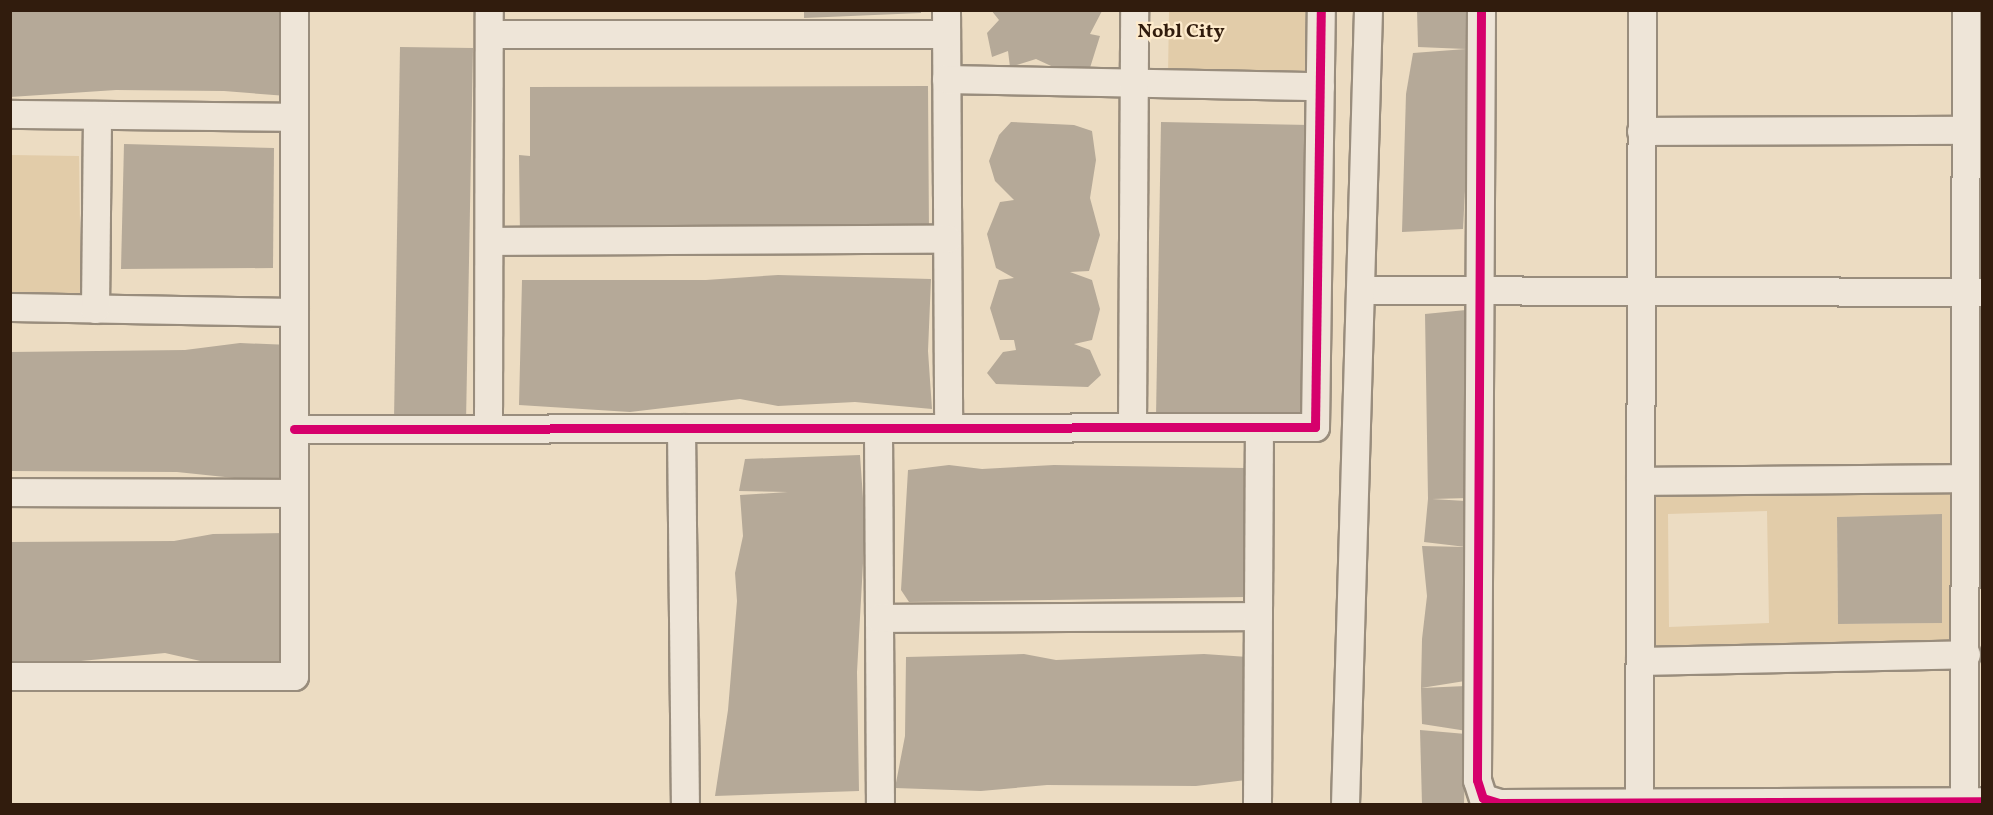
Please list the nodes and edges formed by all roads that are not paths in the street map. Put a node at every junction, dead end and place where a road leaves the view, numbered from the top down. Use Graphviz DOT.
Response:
graph roads {
  1 [pos="294,10"];
  2 [pos="1134,10"];
  3 [pos="1320,10"];
  4 [pos="1368,10"];
  5 [pos="1481,10"];
  6 [pos="1642,10"];
  7 [pos="1966,10"];
  8 [pos="489,22"];
  9 [pos="946,22"];
  10 [pos="946,79"];
  11 [pos="1134,81"];
  12 [pos="1320,86"];
  13 [pos="10,114"];
  14 [pos="97,115"];
  15 [pos="294,117"];
  16 [pos="1966,130"];
  17 [pos="1641,131"];
  18 [pos="947,239"];
  19 [pos="489,241"];
  20 [pos="1361,290"];
  21 [pos="1480,290"];
  22 [pos="1642,290"];
  23 [pos="1975,292"];
  24 [pos="10,307"];
  25 [pos="95,309"];
  26 [pos="294,312"];
  27 [pos="1132,427"];
  28 [pos="1258,427"];
  29 [pos="681,428"];
  30 [pos="878,428"];
  31 [pos="948,428"];
  32 [pos="294,429"];
  33 [pos="488,429"];
  34 [pos="1965,478"];
  35 [pos="1640,481"];
  36 [pos="10,492"];
  37 [pos="294,493"];
  38 [pos="1258,616"];
  39 [pos="879,618"];
  40 [pos="1966,654"];
  41 [pos="1640,662"];
  42 [pos="10,676"];
  43 [pos="1640,800"];
  44 [pos="1973,801"];
  45 [pos="685,804"];
  46 [pos="880,804"];
  47 [pos="1257,804"];
  48 [pos="1345,804"];
  1 -- 15 [label="street"];
  2 -- 11 [label="street"];
  3 -- 12 [label="street"];
  4 -- 20 [label="street"];
  5 -- 21 [label="street"];
  6 -- 17 [label="street"];
  7 -- 16 [label="street"];
  8 -- 9 [label="street"];
  8 -- 19 [label="street"];
  9 -- 10 [label="street"];
  10 -- 11 [label="street"];
  10 -- 18 [label="street"];
  11 -- 12 [label="street"];
  11 -- 27 [label="street"];
  12 -- 28 [label="street"];
  13 -- 14 [label="street"];
  14 -- 15 [label="street"];
  14 -- 25 [label="street"];
  15 -- 26 [label="street"];
  16 -- 17 [label="street"];
  16 -- 23 [label="street"];
  17 -- 22 [label="street"];
  18 -- 19 [label="street"];
  18 -- 31 [label="street"];
  19 -- 33 [label="street"];
  20 -- 21 [label="street"];
  20 -- 48 [label="street"];
  21 -- 22 [label="street"];
  21 -- 43 [label="street"];
  22 -- 23 [label="street"];
  22 -- 35 [label="street"];
  23 -- 34 [label="street"];
  24 -- 25 [label="street"];
  25 -- 26 [label="street"];
  26 -- 32 [label="street"];
  27 -- 28 [label="street"];
  27 -- 31 [label="street"];
  28 -- 38 [label="street"];
  29 -- 30 [label="street"];
  29 -- 33 [label="street"];
  29 -- 45 [label="street"];
  30 -- 31 [label="street"];
  30 -- 39 [label="street"];
  32 -- 33 [label="street"];
  32 -- 37 [label="street"];
  34 -- 35 [label="street"];
  34 -- 40 [label="street"];
  35 -- 41 [label="street"];
  36 -- 37 [label="street"];
  37 -- 42 [label="street"];
  38 -- 39 [label="street"];
  38 -- 47 [label="street"];
  39 -- 46 [label="street"];
  40 -- 41 [label="street"];
  40 -- 44 [label="street"];
  41 -- 43 [label="street"];
  43 -- 44 [label="street"];
}
